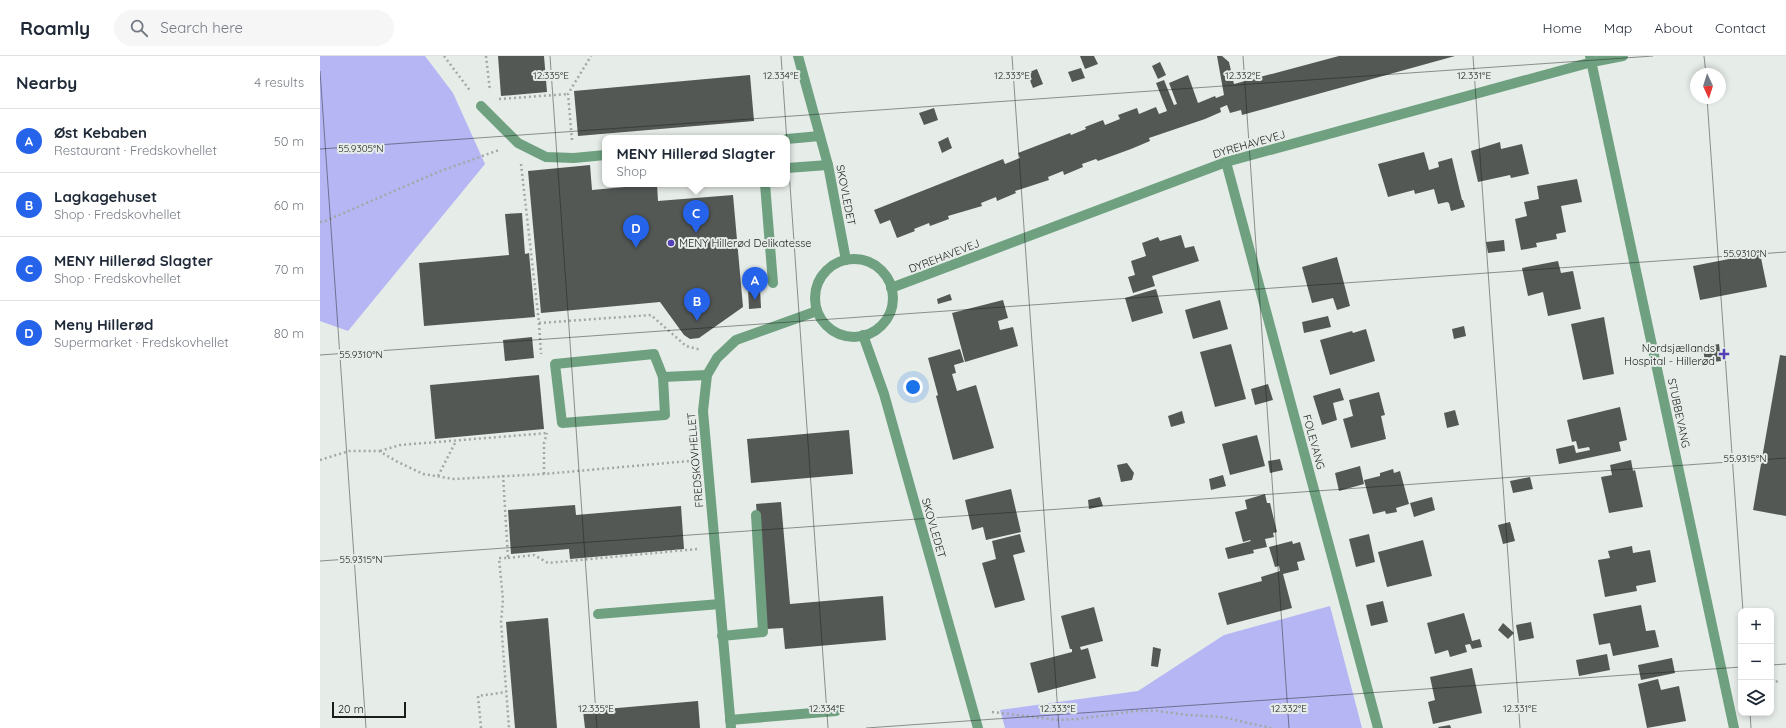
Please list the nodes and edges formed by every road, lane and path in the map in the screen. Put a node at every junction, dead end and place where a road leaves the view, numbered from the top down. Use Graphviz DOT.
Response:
graph roads {
  1 [pos="444,56"];
  2 [pos="486,56"];
  3 [pos="591,56"];
  4 [pos="798,56"];
  5 [pos="1623,56"];
  6 [pos="1591,59"];
  7 [pos="568,94"];
  8 [pos="491,99"];
  9 [pos="481,106"];
  10 [pos="820,136"];
  11 [pos="790,139"];
  12 [pos="518,143"];
  13 [pos="602,155"];
  14 [pos="574,158"];
  15 [pos="1226,162"];
  16 [pos="828,165"];
  17 [pos="790,168"];
  18 [pos="765,187"];
  19 [pos="320,222"];
  20 [pos="846,260"];
  21 [pos="773,283"];
  22 [pos="891,288"];
  23 [pos="817,311"];
  24 [pos="539,323"];
  25 [pos="863,335"];
  26 [pos="541,355"];
  27 [pos="720,355"];
  28 [pos="707,375"];
  29 [pos="663,377"];
  30 [pos="562,423"];
  31 [pos="546,426"];
  32 [pos="547,434"];
  33 [pos="456,441"];
  34 [pos="379,451"];
  35 [pos="707,459"];
  36 [pos="320,460"];
  37 [pos="544,474"];
  38 [pos="503,475"];
  39 [pos="438,476"];
  40 [pos="756,515"];
  41 [pos="684,551"];
  42 [pos="508,558"];
  43 [pos="720,604"];
  44 [pos="598,614"];
  45 [pos="722,636"];
  46 [pos="1778,682"];
  47 [pos="1774,683"];
  48 [pos="506,692"];
  49 [pos="973,710"];
  50 [pos="836,711"];
  51 [pos="730,724"];
  52 [pos="481,728"];
  53 [pos="509,728"];
  54 [pos="978,728"];
  55 [pos="1271,728"];
  56 [pos="1378,728"];
  57 [pos="1734,728"];
  1 -- 9 [label="path"];
  2 -- 8 [label="path"];
  3 -- 7 [label="path"];
  4 -- 10 [label="street, SKOVLEDET"];
  5 -- 6 [label="street, DYREHAVEVEJ"];
  6 -- 15 [label="street, DYREHAVEVEJ"];
  6 -- 57 [label="street, STUBBEVANG"];
  7 -- 8 [label="path"];
  7 -- 14 [label="path"];
  8 -- 9 [label="path"];
  9 -- 12 [label="street"];
  10 -- 11 [label="street"];
  10 -- 16 [label="street, SKOVLEDET"];
  12 -- 14 [label="street"];
  12 -- 19 [label="path"];
  12 -- 24 [label="path"];
  13 -- 14 [label="street"];
  15 -- 22 [label="street, DYREHAVEVEJ"];
  15 -- 56 [label="street, FOLEVANG"];
  16 -- 17 [label="street"];
  16 -- 20 [label="street, SKOVLEDET"];
  18 -- 21 [label="street"];
  20 -- 22 [label="street"];
  20 -- 23 [label="street"];
  22 -- 25 [label="street"];
  23 -- 25 [label="street"];
  23 -- 27 [label="street, FREDSKOVHELLET"];
  24 -- 26 [label="path"];
  24 -- 27 [label="path"];
  25 -- 49 [label="street, SKOVLEDET"];
  27 -- 28 [label="street, FREDSKOVHELLET"];
  28 -- 29 [label="street"];
  28 -- 35 [label="street, FREDSKOVHELLET"];
  29 -- 30 [label="street"];
  29 -- 30 [label="street"];
  30 -- 32 [label="path"];
  31 -- 32 [label="path"];
  32 -- 33 [label="path"];
  32 -- 37 [label="path"];
  33 -- 34 [label="path"];
  33 -- 39 [label="path"];
  34 -- 36 [label="path"];
  34 -- 39 [label="path"];
  35 -- 37 [label="path"];
  35 -- 43 [label="street, FREDSKOVHELLET"];
  37 -- 38 [label="path"];
  38 -- 39 [label="path"];
  38 -- 42 [label="path"];
  40 -- 45 [label="street"];
  41 -- 42 [label="path"];
  42 -- 48 [label="path"];
  43 -- 44 [label="street"];
  43 -- 45 [label="street, FREDSKOVHELLET"];
  45 -- 51 [label="street, FREDSKOVHELLET"];
  46 -- 47 [label="path"];
  48 -- 52 [label="path"];
  48 -- 53 [label="path"];
  49 -- 54 [label="street, SKOVLEDET"];
  49 -- 55 [label="path"];
  50 -- 51 [label="street, FREDSKOVHELLET"];
}
